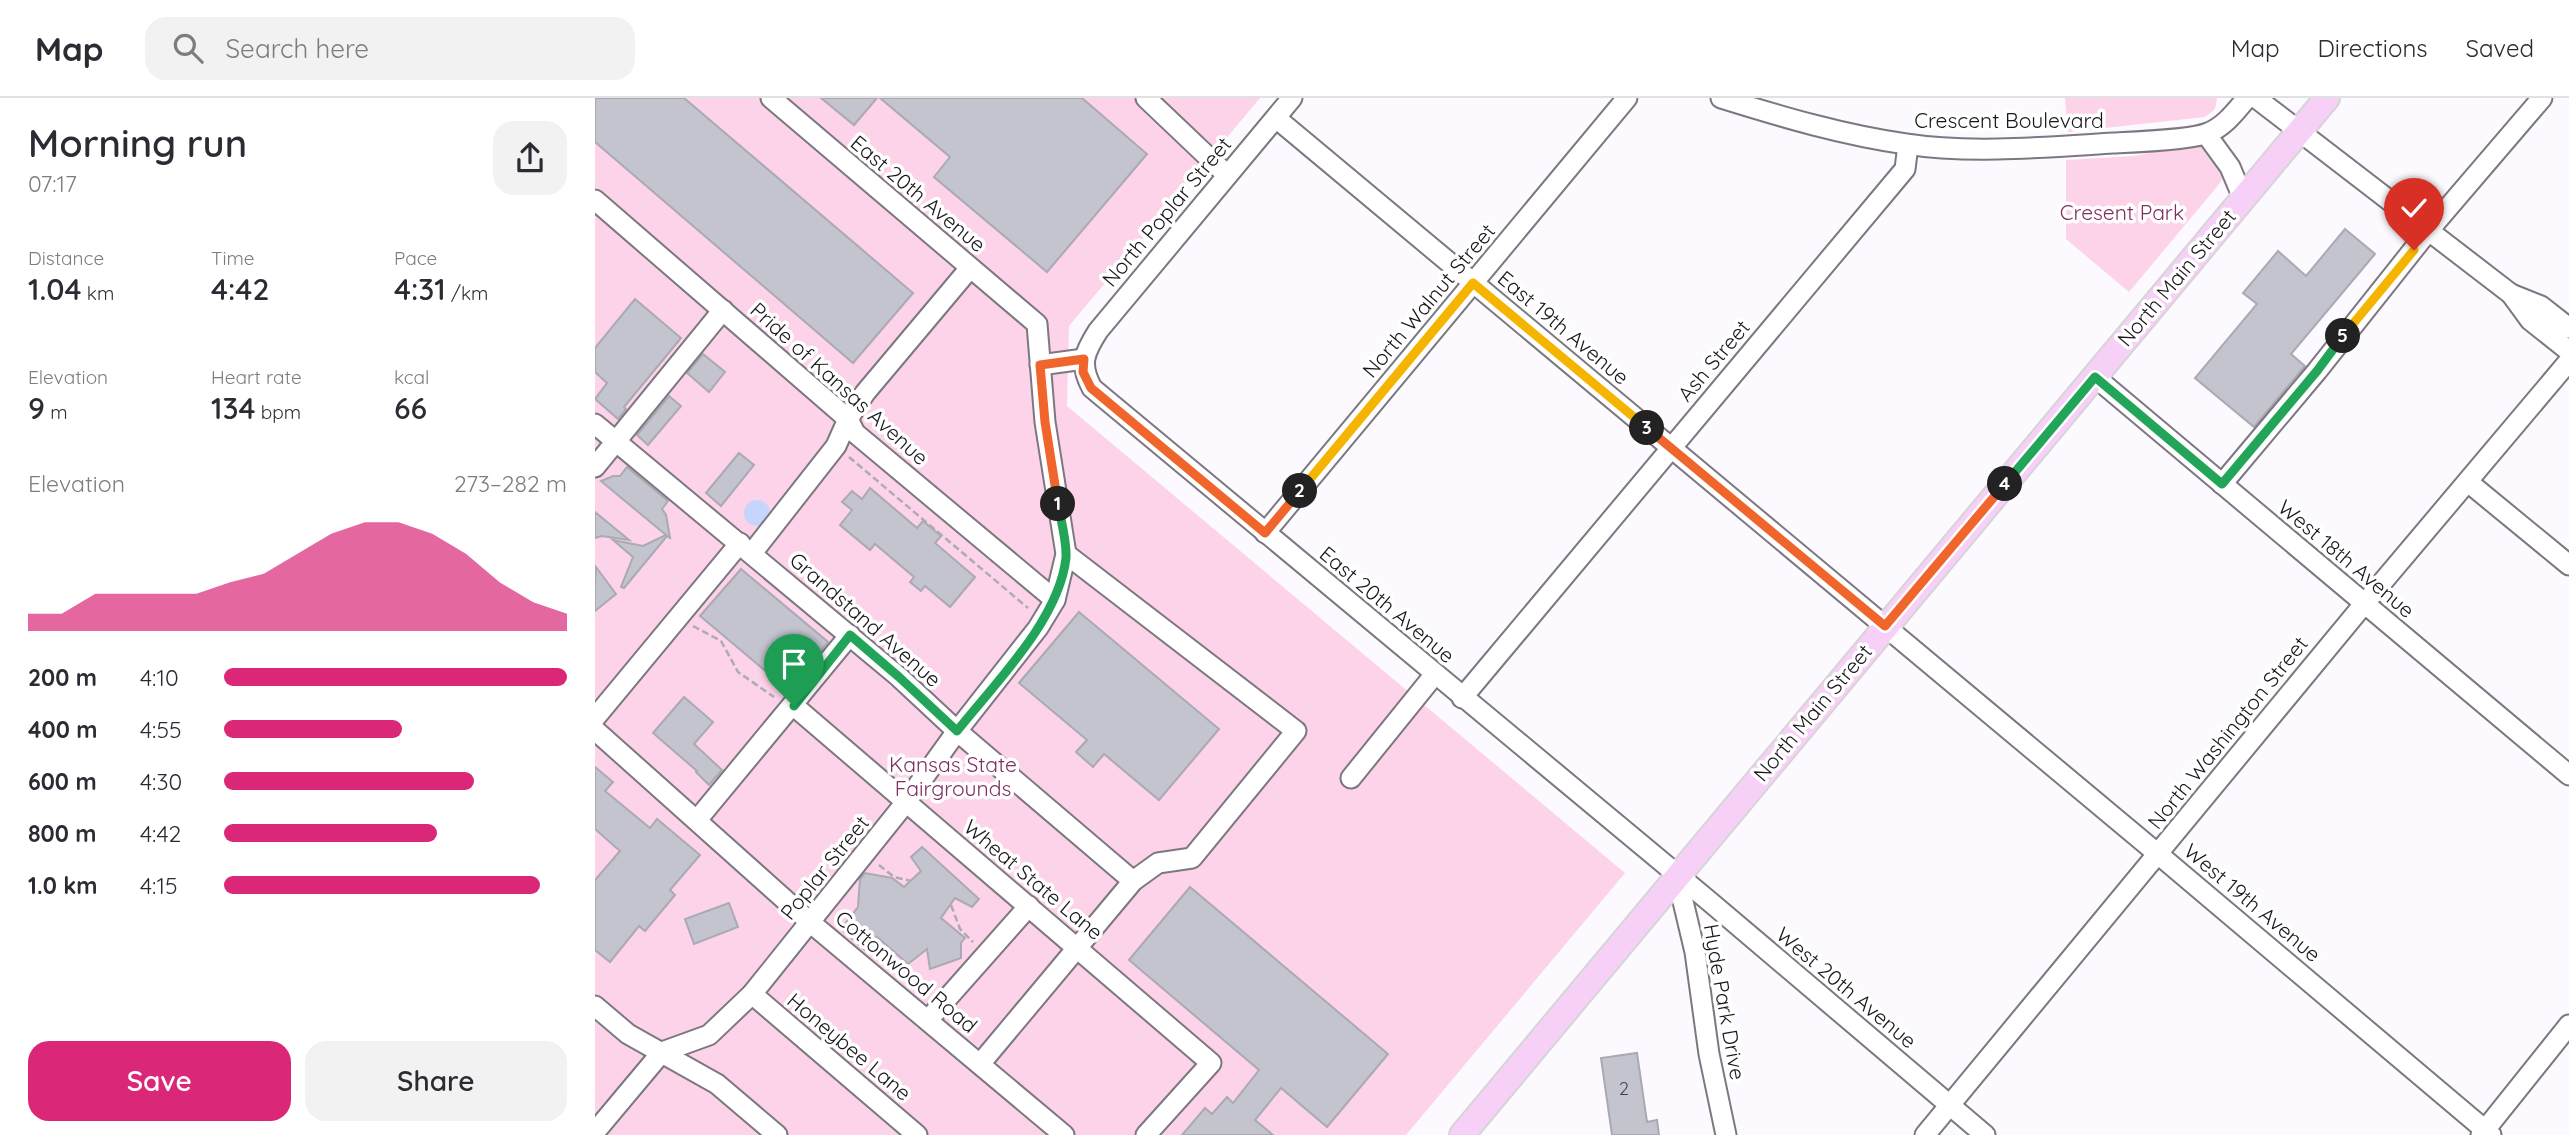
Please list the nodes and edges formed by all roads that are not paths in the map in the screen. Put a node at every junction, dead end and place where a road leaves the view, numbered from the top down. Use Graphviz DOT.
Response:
graph roads {
  1 [pos="771,98"];
  2 [pos="1146,98"];
  3 [pos="1292,98"];
  4 [pos="1627,98"];
  5 [pos="1721,98"];
  6 [pos="2247,98"];
  7 [pos="2256,98"];
  8 [pos="2327,98"];
  9 [pos="2542,98"];
  10 [pos="1276,118"];
  11 [pos="2299,131"];
  12 [pos="2206,134"];
  13 [pos="1908,145"];
  14 [pos="1227,175"];
  15 [pos="2243,198"];
  16 [pos="595,200"];
  17 [pos="2428,230"];
  18 [pos="970,268"];
  19 [pos="1473,283"];
  20 [pos="2511,295"];
  21 [pos="723,310"];
  22 [pos="1037,324"];
  23 [pos="2569,328"];
  24 [pos="2569,351"];
  25 [pos="1084,359"];
  26 [pos="2569,361"];
  27 [pos="1040,365"];
  28 [pos="2095,377"];
  29 [pos="848,419"];
  30 [pos="595,424"];
  31 [pos="615,442"];
  32 [pos="1672,448"];
  33 [pos="595,467"];
  34 [pos="2467,482"];
  35 [pos="2222,484"];
  36 [pos="1265,533"];
  37 [pos="746,548"];
  38 [pos="1066,554"];
  39 [pos="2569,565"];
  40 [pos="1055,600"];
  41 [pos="2364,604"];
  42 [pos="1885,626"];
  43 [pos="850,635"];
  44 [pos="1435,674"];
  45 [pos="1462,698"];
  46 [pos="792,709"];
  47 [pos="595,718"];
  48 [pos="595,730"];
  49 [pos="957,731"];
  50 [pos="2569,775"];
  51 [pos="1351,778"];
  52 [pos="906,802"];
  53 [pos="697,820"];
  54 [pos="2158,854"];
  55 [pos="1677,876"];
  56 [pos="1133,881"];
  57 [pos="1028,906"];
  58 [pos="811,923"];
  59 [pos="1079,948"];
  60 [pos="752,994"];
  61 [pos="595,1006"];
  62 [pos="927,1020"];
  63 [pos="2569,1025"];
  64 [pos="662,1052"];
  65 [pos="980,1064"];
  66 [pos="1949,1105"];
  67 [pos="595,1132"];
  68 [pos="2485,1133"];
  69 [pos="777,1135"];
  70 [pos="917,1135"];
  71 [pos="1064,1135"];
  72 [pos="1146,1135"];
  73 [pos="1462,1135"];
  74 [pos="1726,1135"];
  75 [pos="1925,1135"];
  76 [pos="1985,1135"];
  1 -- 18 [label="street, East 20th Avenue"];
  2 -- 14 [label="street"];
  3 -- 10 [label="street, North Poplar Street"];
  4 -- 19 [label="street, North Walnut Street"];
  5 -- 13 [label="street, Crescent Boulevard"];
  6 -- 12 [label="street"];
  7 -- 11 [label="street"];
  8 -- 11 [label="main road, North Main Street"];
  9 -- 17 [label="street"];
  10 -- 14 [label="street, North Poplar Street"];
  10 -- 19 [label="street, East 19th Avenue"];
  11 -- 15 [label="main road, North Main Street"];
  11 -- 17 [label="street"];
  12 -- 13 [label="street, Crescent Boulevard"];
  12 -- 15 [label="street"];
  13 -- 32 [label="street, Ash Street"];
  14 -- 25 [label="street, North Poplar Street"];
  15 -- 28 [label="main road, North Main Street"];
  16 -- 21 [label="street, Pride of Kansas Avenue"];
  17 -- 20 [label="street"];
  17 -- 35 [label="street"];
  18 -- 22 [label="street, East 20th Avenue"];
  18 -- 29 [label="street"];
  19 -- 32 [label="street, East 19th Avenue"];
  19 -- 36 [label="street, North Walnut Street"];
  20 -- 23 [label="street"];
  20 -- 24 [label="street"];
  21 -- 29 [label="street, Pride of Kansas Avenue"];
  21 -- 31 [label="street"];
  22 -- 27 [label="street, Poplar Street"];
  25 -- 27 [label="street"];
  25 -- 36 [label="street, East 20th Avenue"];
  26 -- 34 [label="street, North Washington Street"];
  27 -- 38 [label="street, Poplar Street"];
  28 -- 35 [label="street, West 18th Avenue"];
  28 -- 42 [label="main road, North Main Street"];
  29 -- 37 [label="street"];
  29 -- 40 [label="street, Pride of Kansas Avenue"];
  30 -- 31 [label="street, Grandstand Avenue"];
  31 -- 33 [label="street"];
  31 -- 37 [label="street, Grandstand Avenue"];
  32 -- 42 [label="street, East 19th Avenue"];
  32 -- 45 [label="street, Ash Street"];
  34 -- 39 [label="street"];
  34 -- 41 [label="street, North Washington Street"];
  35 -- 41 [label="street, West 18th Avenue"];
  36 -- 44 [label="street, East 20th Avenue"];
  37 -- 43 [label="street, Grandstand Avenue"];
  37 -- 47 [label="street"];
  38 -- 40 [label="street, Poplar Street"];
  38 -- 56 [label="street"];
  40 -- 49 [label="street, Poplar Street"];
  41 -- 50 [label="street, West 18th Avenue"];
  41 -- 54 [label="street, North Washington Street"];
  42 -- 54 [label="street, West 19th Avenue"];
  42 -- 55 [label="main road, North Main Street"];
  43 -- 46 [label="street"];
  43 -- 49 [label="street, Grandstand Avenue"];
  44 -- 45 [label="street, East 20th Avenue"];
  44 -- 51 [label="street"];
  45 -- 55 [label="street, East 20th Avenue"];
  46 -- 52 [label="street, Wheat State Lane"];
  46 -- 53 [label="street"];
  48 -- 53 [label="street, Cottonwood Road"];
  49 -- 52 [label="street, Poplar Street"];
  49 -- 56 [label="street, Grandstand Avenue"];
  52 -- 57 [label="street, Wheat State Lane"];
  52 -- 58 [label="street, Poplar Street"];
  53 -- 58 [label="street, Cottonwood Road"];
  54 -- 66 [label="street, North Washington Street"];
  54 -- 68 [label="street, West 19th Avenue"];
  55 -- 66 [label="street, West 20th Avenue"];
  55 -- 73 [label="main road, North Main Street"];
  55 -- 74 [label="street, Hyde Park Drive"];
  56 -- 59 [label="street"];
  57 -- 59 [label="street, Wheat State Lane"];
  57 -- 62 [label="street"];
  58 -- 60 [label="street, Poplar Street"];
  58 -- 62 [label="street, Cottonwood Road"];
  59 -- 65 [label="street"];
  59 -- 72 [label="street, Wheat State Lane"];
  60 -- 64 [label="street, Poplar Street"];
  60 -- 70 [label="street, Honeybee Lane"];
  61 -- 64 [label="street"];
  62 -- 65 [label="street, Cottonwood Road"];
  63 -- 68 [label="street"];
  64 -- 67 [label="street"];
  64 -- 69 [label="street"];
  65 -- 71 [label="street, Cottonwood Road"];
  66 -- 75 [label="street, North Washington Street"];
  66 -- 76 [label="street, West 20th Avenue"];
}
